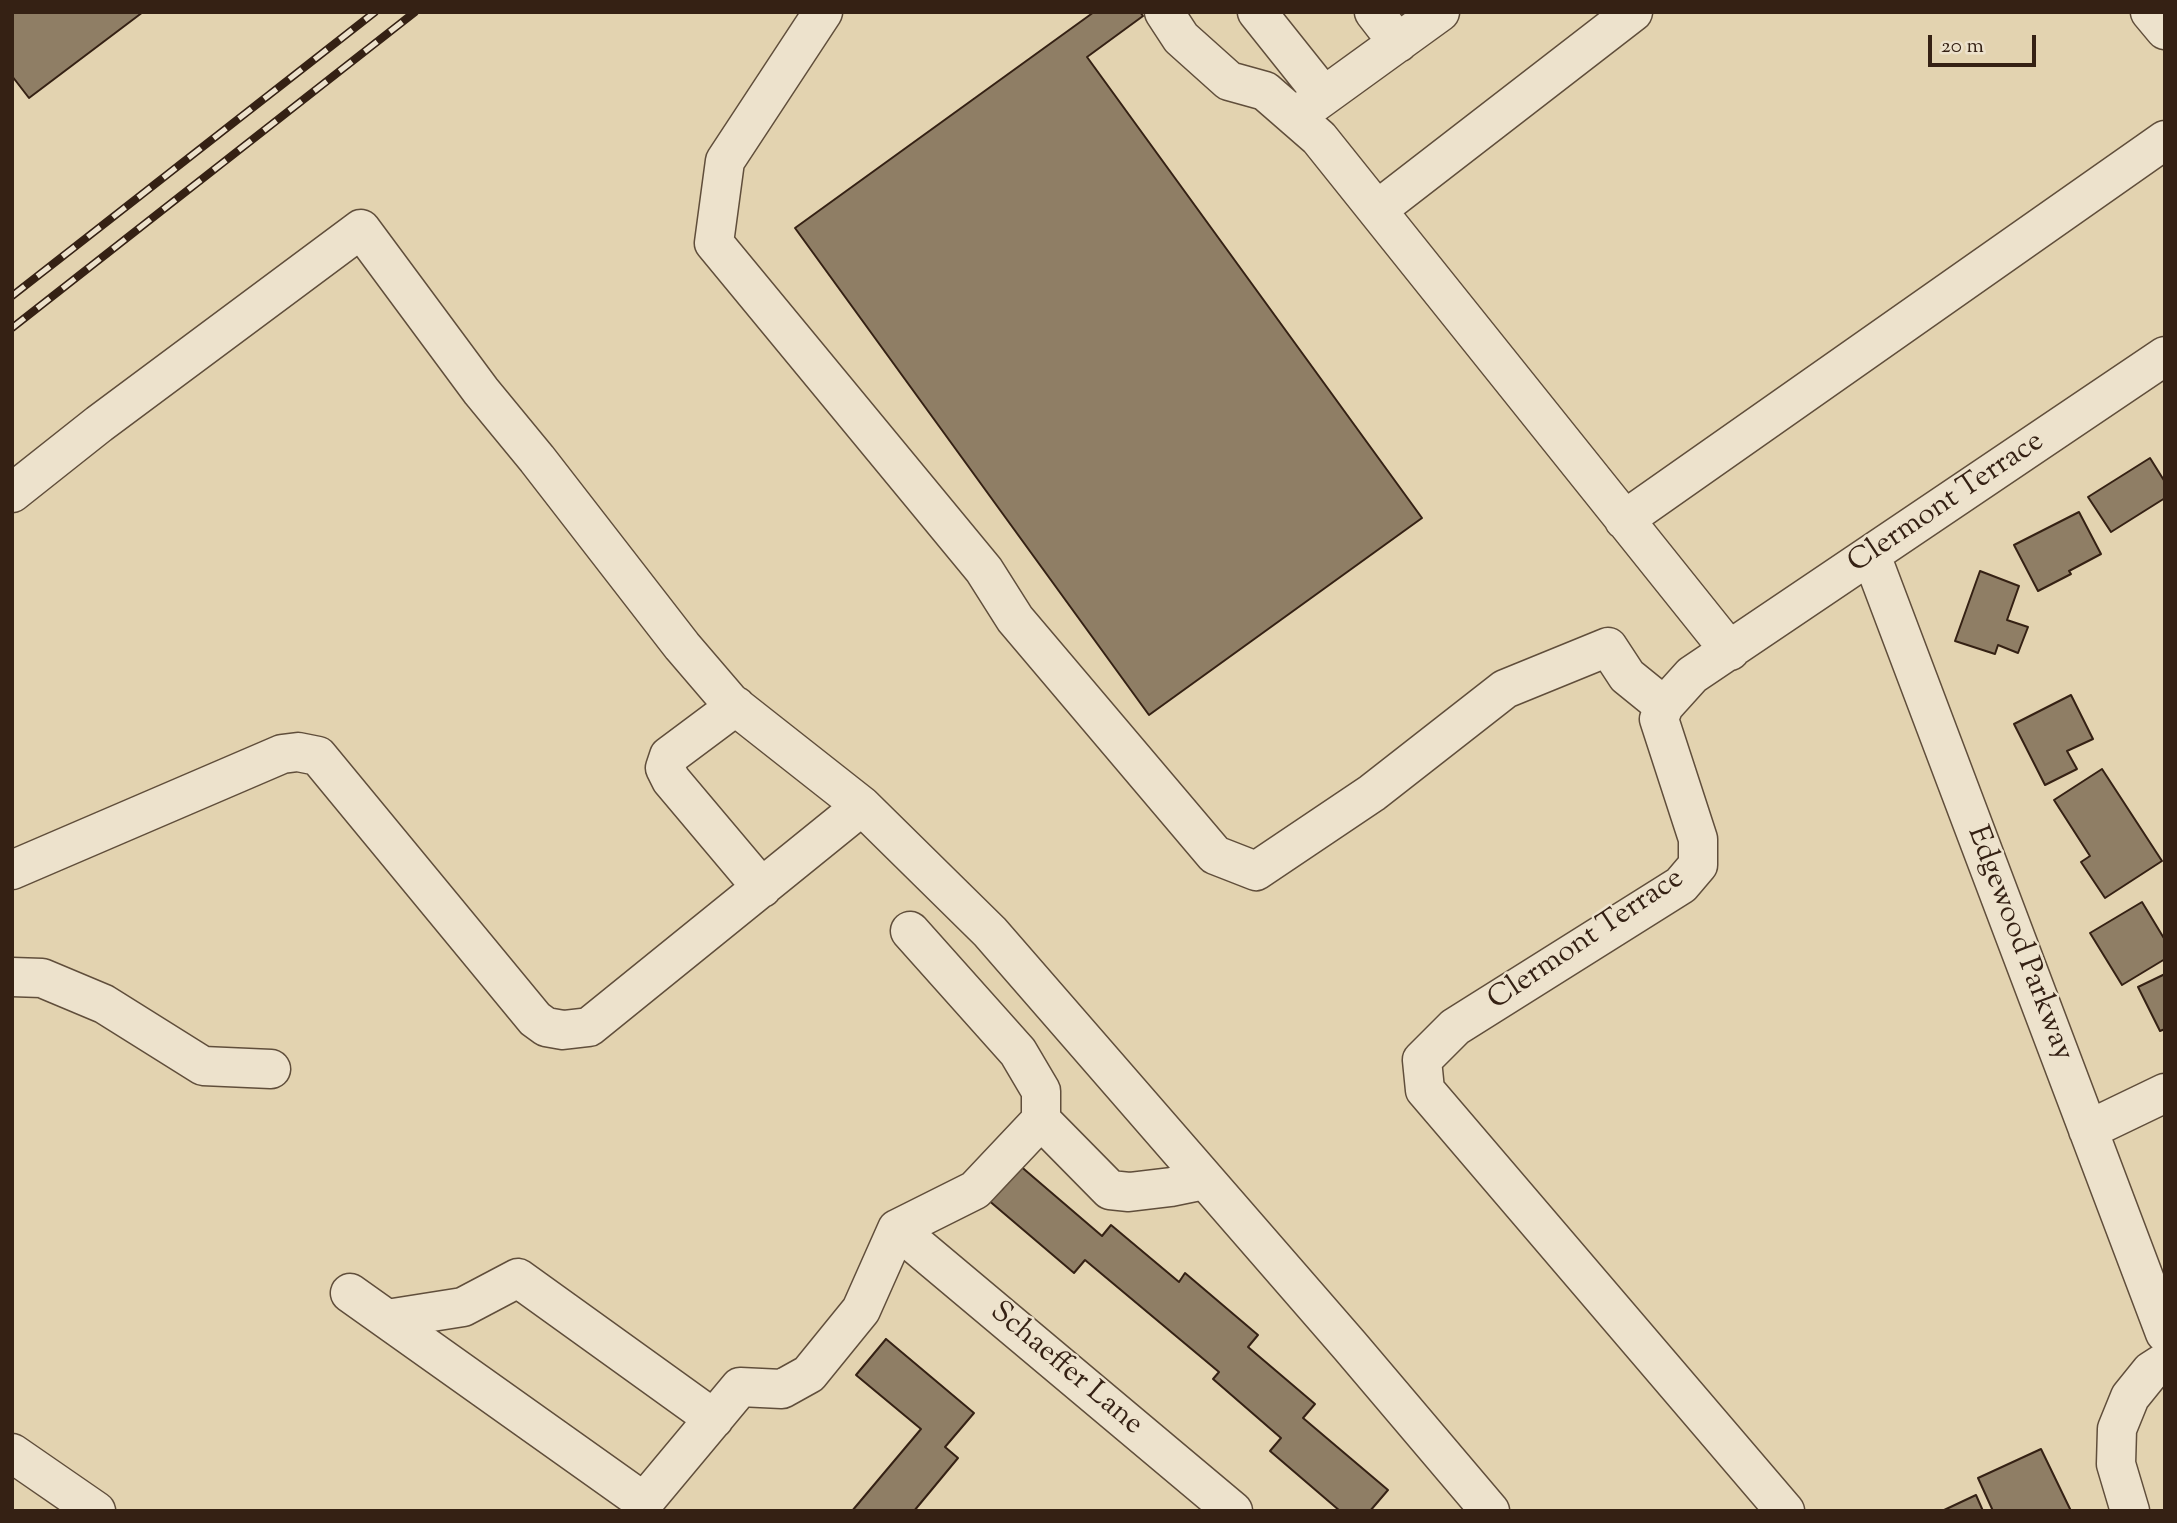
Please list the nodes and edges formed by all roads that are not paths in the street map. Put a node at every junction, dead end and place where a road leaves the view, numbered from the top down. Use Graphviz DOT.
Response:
graph roads {
  1 [pos="823,12"];
  2 [pos="1164,12"];
  3 [pos="1257,12"];
  4 [pos="1374,12"];
  5 [pos="1440,12"];
  6 [pos="1633,12"];
  7 [pos="2150,12"];
  8 [pos="2165,30"];
  9 [pos="1398,43"];
  10 [pos="1309,106"];
  11 [pos="2165,140"];
  12 [pos="1377,210"];
  13 [pos="2165,356"];
  14 [pos="12,493"];
  15 [pos="1624,520"];
  16 [pos="1871,555"];
  17 [pos="1730,651"];
  18 [pos="736,706"];
  19 [pos="1664,706"];
  20 [pos="862,806"];
  21 [pos="12,870"];
  22 [pos="762,888"];
  23 [pos="910,931"];
  24 [pos="12,977"];
  25 [pos="271,1069"];
  26 [pos="2165,1093"];
  27 [pos="1041,1120"];
  28 [pos="2088,1130"];
  29 [pos="1205,1180"];
  30 [pos="897,1230"];
  31 [pos="350,1293"];
  32 [pos="387,1319"];
  33 [pos="2165,1333"];
  34 [pos="2165,1362"];
  35 [pos="714,1419"];
  36 [pos="12,1453"];
  37 [pos="96,1511"];
  38 [pos="1233,1511"];
  39 [pos="1490,1511"];
  40 [pos="1785,1511"];
  41 [pos="2130,1511"];
  1 -- 19 [label="street"];
  2 -- 10 [label="street"];
  3 -- 10 [label="street"];
  4 -- 9 [label="street"];
  5 -- 9 [label="street"];
  6 -- 12 [label="street"];
  7 -- 8 [label="street"];
  9 -- 10 [label="street"];
  10 -- 12 [label="street"];
  11 -- 15 [label="street"];
  12 -- 15 [label="street"];
  13 -- 16 [label="street, Clermont Terrace"];
  14 -- 18 [label="street"];
  15 -- 17 [label="street"];
  16 -- 17 [label="street, Clermont Terrace"];
  16 -- 28 [label="street, Edgewood Parkway"];
  17 -- 19 [label="street, Clermont Terrace"];
  18 -- 20 [label="street"];
  18 -- 22 [label="street"];
  19 -- 40 [label="street, Clermont Terrace"];
  20 -- 22 [label="street"];
  20 -- 29 [label="street"];
  21 -- 22 [label="street"];
  23 -- 27 [label="street"];
  24 -- 25 [label="street"];
  26 -- 28 [label="street"];
  27 -- 29 [label="street"];
  27 -- 30 [label="street"];
  28 -- 33 [label="street, Edgewood Parkway"];
  29 -- 39 [label="street"];
  30 -- 35 [label="street"];
  30 -- 38 [label="street, Schaeffer Lane"];
  31 -- 32 [label="street"];
  32 -- 35 [label="street"];
  32 -- 35 [label="street"];
  34 -- 41 [label="street"];
  36 -- 37 [label="street"];
}
